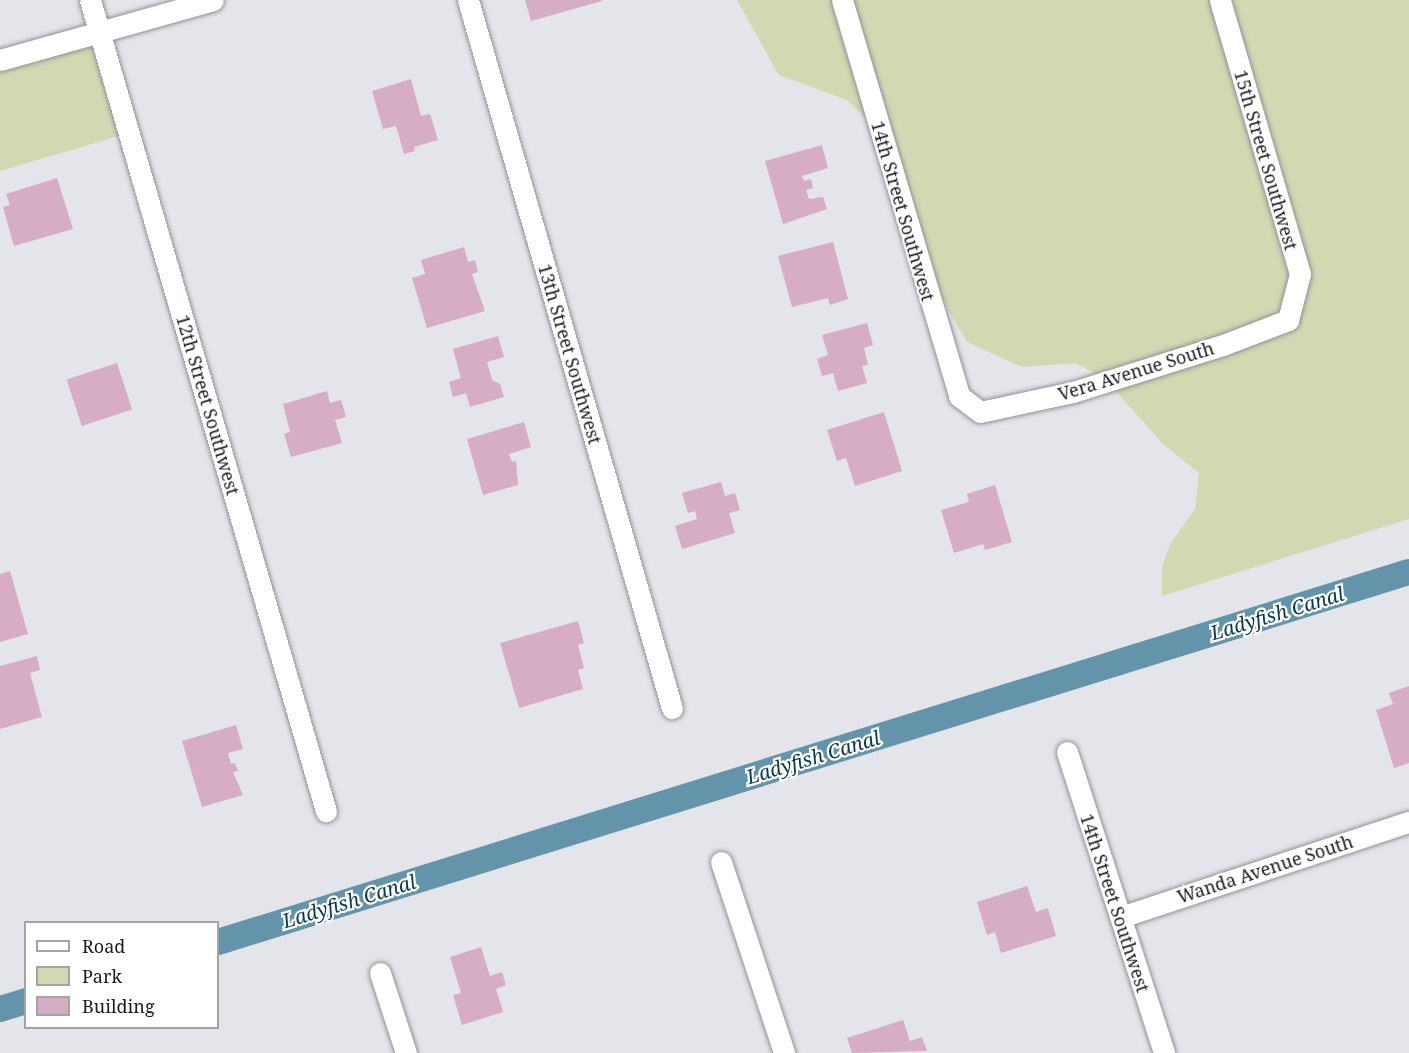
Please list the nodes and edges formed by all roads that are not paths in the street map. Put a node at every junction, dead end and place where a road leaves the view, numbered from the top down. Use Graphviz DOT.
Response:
graph roads {
  1 [pos="90,0"];
  2 [pos="213,0"];
  3 [pos="468,0"];
  4 [pos="842,0"];
  5 [pos="1220,0"];
  6 [pos="100,32"];
  7 [pos="0,60"];
  8 [pos="1288,320"];
  9 [pos="980,412"];
  10 [pos="672,708"];
  11 [pos="1067,752"];
  12 [pos="326,810"];
  13 [pos="1409,822"];
  14 [pos="722,862"];
  15 [pos="1121,917"];
  16 [pos="380,973"];
  17 [pos="406,1053"];
  18 [pos="784,1053"];
  19 [pos="1164,1053"];
  1 -- 6 [label="street, 12th Street Southwest"];
  2 -- 6 [label="street"];
  3 -- 10 [label="street, 13th Street Southwest"];
  4 -- 9 [label="street, 14th Street Southwest"];
  5 -- 8 [label="street, 15th Street Southwest"];
  6 -- 7 [label="street"];
  6 -- 12 [label="street, 12th Street Southwest"];
  8 -- 9 [label="street, Vera Avenue South"];
  11 -- 15 [label="street, 14th Street Southwest"];
  13 -- 15 [label="street, Wanda Avenue South"];
  14 -- 18 [label="street"];
  15 -- 19 [label="street, 14th Street Southwest"];
  16 -- 17 [label="street"];
}
